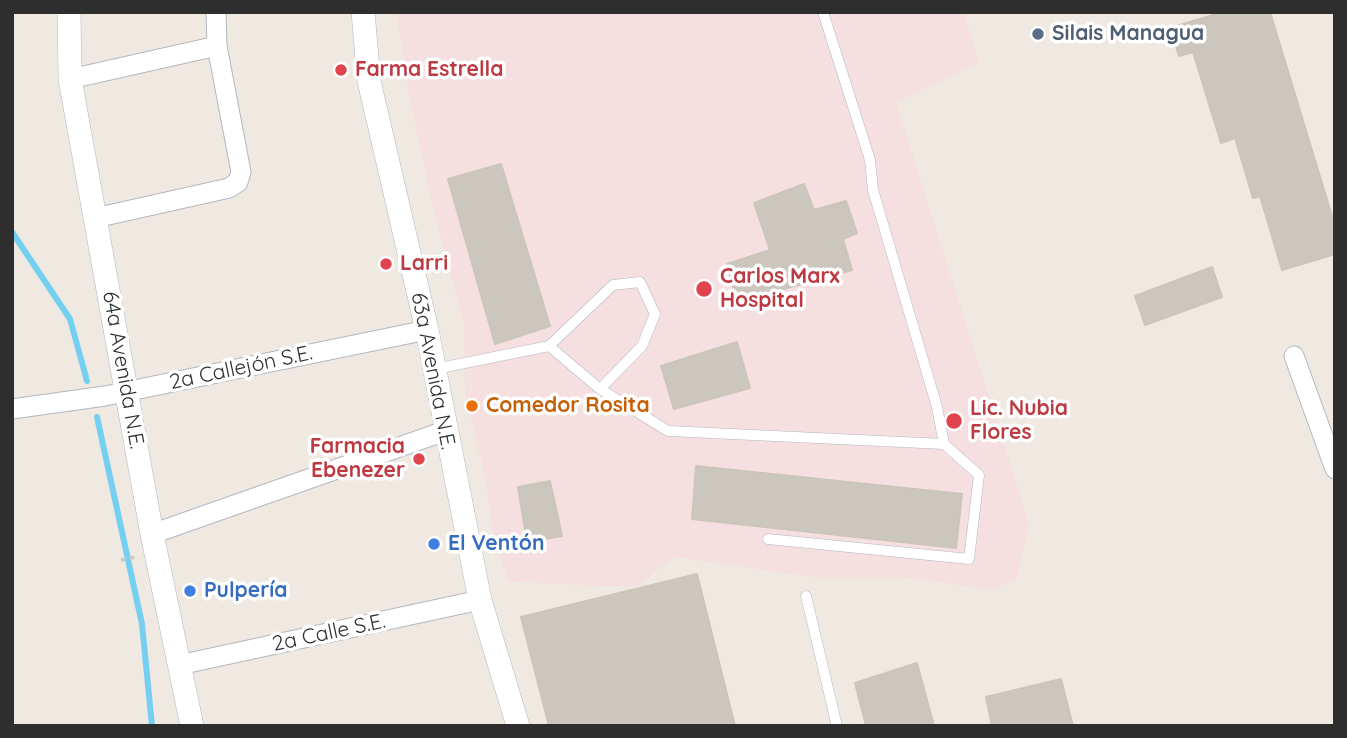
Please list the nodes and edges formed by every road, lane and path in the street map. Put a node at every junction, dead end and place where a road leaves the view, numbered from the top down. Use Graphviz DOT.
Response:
graph roads {
  1 [pos="69,12"];
  2 [pos="216,12"];
  3 [pos="363,12"];
  4 [pos="822,12"];
  5 [pos="217,47"];
  6 [pos="71,79"];
  7 [pos="95,218"];
  8 [pos="427,330"];
  9 [pos="549,346"];
  10 [pos="1294,356"];
  11 [pos="435,369"];
  12 [pos="600,389"];
  13 [pos="127,391"];
  14 [pos="12,409"];
  15 [pos="445,431"];
  16 [pos="944,444"];
  17 [pos="1335,469"];
  18 [pos="152,534"];
  19 [pos="768,539"];
  20 [pos="135,557"];
  21 [pos="121,560"];
  22 [pos="806,596"];
  23 [pos="480,600"];
  24 [pos="179,665"];
  25 [pos="192,726"];
  26 [pos="519,726"];
  27 [pos="837,726"];
  1 -- 6 [label="street, 64a Avenida N.E."];
  2 -- 5 [label="street"];
  3 -- 8 [label="street, 63a Avenida N.E."];
  4 -- 16 [label="lane"];
  5 -- 6 [label="street"];
  5 -- 7 [label="street"];
  6 -- 7 [label="street, 64a Avenida N.E."];
  7 -- 13 [label="street, 64a Avenida N.E."];
  8 -- 11 [label="street, 63a Avenida N.E."];
  8 -- 13 [label="street, 2a Callejón S.E."];
  9 -- 11 [label="lane"];
  9 -- 12 [label="lane"];
  9 -- 12 [label="lane"];
  10 -- 17 [label="street"];
  11 -- 15 [label="street, 63a Avenida N.E."];
  12 -- 16 [label="lane"];
  13 -- 14 [label="street, 2a Callejón S.E."];
  13 -- 18 [label="street, 64a Avenida N.E."];
  15 -- 18 [label="street"];
  15 -- 23 [label="street, 63a Avenida N.E."];
  16 -- 19 [label="lane"];
  18 -- 24 [label="street, 64a Avenida N.E."];
  20 -- 21 [label="path"];
  22 -- 27 [label="lane"];
  23 -- 24 [label="street, 2a Calle S.E."];
  23 -- 26 [label="street, 63a Avenida N.E."];
  24 -- 25 [label="street, 64a Avenida N.E."];
}
